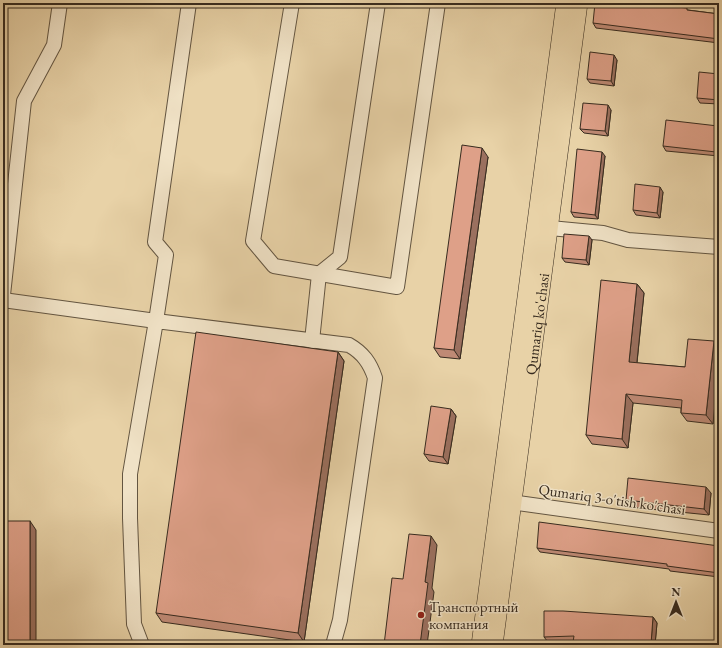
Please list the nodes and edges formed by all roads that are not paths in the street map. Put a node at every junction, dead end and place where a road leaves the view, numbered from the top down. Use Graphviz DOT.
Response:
graph roads {
  1 [pos="60,3"];
  2 [pos="190,3"];
  3 [pos="292,3"];
  4 [pos="378,3"];
  5 [pos="438,3"];
  6 [pos="565,3"];
  7 [pos="579,3"];
  8 [pos="550,228"];
  9 [pos="719,247"];
  10 [pos="320,274"];
  11 [pos="3,295"];
  12 [pos="3,300"];
  13 [pos="156,321"];
  14 [pos="312,341"];
  15 [pos="506,501"];
  16 [pos="719,531"];
  17 [pos="496,574"];
  18 [pos="142,645"];
  19 [pos="333,645"];
  20 [pos="480,645"];
  21 [pos="494,645"];
  1 -- 11 [label="street"];
  2 -- 13 [label="street"];
  3 -- 10 [label="street"];
  4 -- 10 [label="street"];
  5 -- 10 [label="street"];
  6 -- 15 [label="main road, Qumariq ko'chasi"];
  7 -- 8 [label="main road, Qumariq ko'chasi"];
  8 -- 9 [label="street"];
  8 -- 15 [label="main road, Qumariq ko'chasi"];
  10 -- 14 [label="street"];
  12 -- 13 [label="street"];
  13 -- 14 [label="street"];
  13 -- 18 [label="street"];
  14 -- 19 [label="street"];
  15 -- 16 [label="street, Qumariq 3-o'tish ko'chasi"];
  15 -- 17 [label="main road, Qumariq ko'chasi"];
  17 -- 20 [label="main road, Qumariq ko'chasi"];
  17 -- 21 [label="main road, Qumariq ko'chasi"];
}
